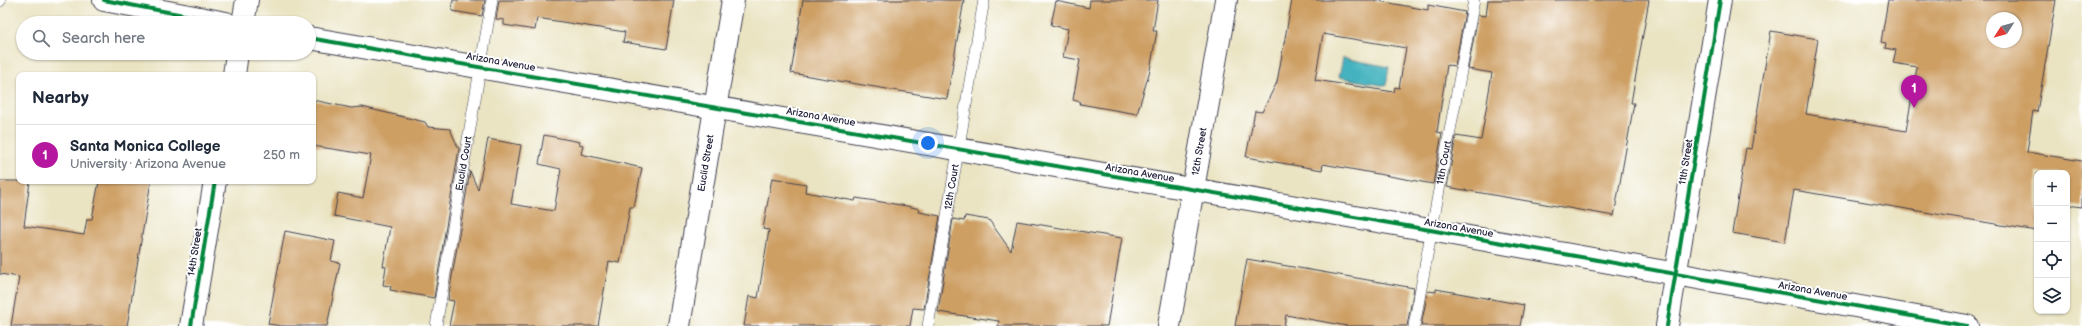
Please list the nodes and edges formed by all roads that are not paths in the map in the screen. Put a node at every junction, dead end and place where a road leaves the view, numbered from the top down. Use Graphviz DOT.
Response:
graph roads {
  1 [pos="104,0"];
  2 [pos="247,0"];
  3 [pos="492,0"];
  4 [pos="733,0"];
  5 [pos="984,0"];
  6 [pos="1226,0"];
  7 [pos="1474,0"];
  8 [pos="1720,0"];
  9 [pos="189,16"];
  10 [pos="244,16"];
  11 [pos="316,39"];
  12 [pos="236,60"];
  13 [pos="480,67"];
  14 [pos="234,72"];
  15 [pos="714,106"];
  16 [pos="959,149"];
  17 [pos="215,184"];
  18 [pos="1192,190"];
  19 [pos="1430,230"];
  20 [pos="1675,275"];
  21 [pos="1909,321"];
  22 [pos="191,326"];
  23 [pos="436,326"];
  24 [pos="679,326"];
  25 [pos="928,326"];
  26 [pos="1169,326"];
  27 [pos="1414,326"];
  28 [pos="1667,326"];
  29 [pos="1967,326"];
  1 -- 9 [label="street"];
  2 -- 10 [label="street"];
  3 -- 13 [label="lane, Euclid Court"];
  4 -- 15 [label="street, Euclid Street"];
  5 -- 16 [label="lane, 12th Court"];
  6 -- 18 [label="street, 12th Street"];
  7 -- 19 [label="lane, 11th Court"];
  8 -- 20 [label="street, 11th Street"];
  11 -- 13 [label="street, Arizona Avenue"];
  12 -- 14 [label="street"];
  13 -- 15 [label="street, Arizona Avenue"];
  13 -- 23 [label="lane, Euclid Court"];
  15 -- 16 [label="street, Arizona Avenue"];
  15 -- 24 [label="street, Euclid Street"];
  16 -- 18 [label="street, Arizona Avenue"];
  16 -- 25 [label="lane, 12th Court"];
  17 -- 22 [label="street, 14th Street"];
  18 -- 19 [label="street, Arizona Avenue"];
  18 -- 26 [label="street, 12th Street"];
  19 -- 20 [label="street, Arizona Avenue"];
  19 -- 27 [label="lane, 11th Court"];
  20 -- 21 [label="street, Arizona Avenue"];
  20 -- 28 [label="street, 11th Street"];
  21 -- 29 [label="street, Arizona Avenue"];
}
